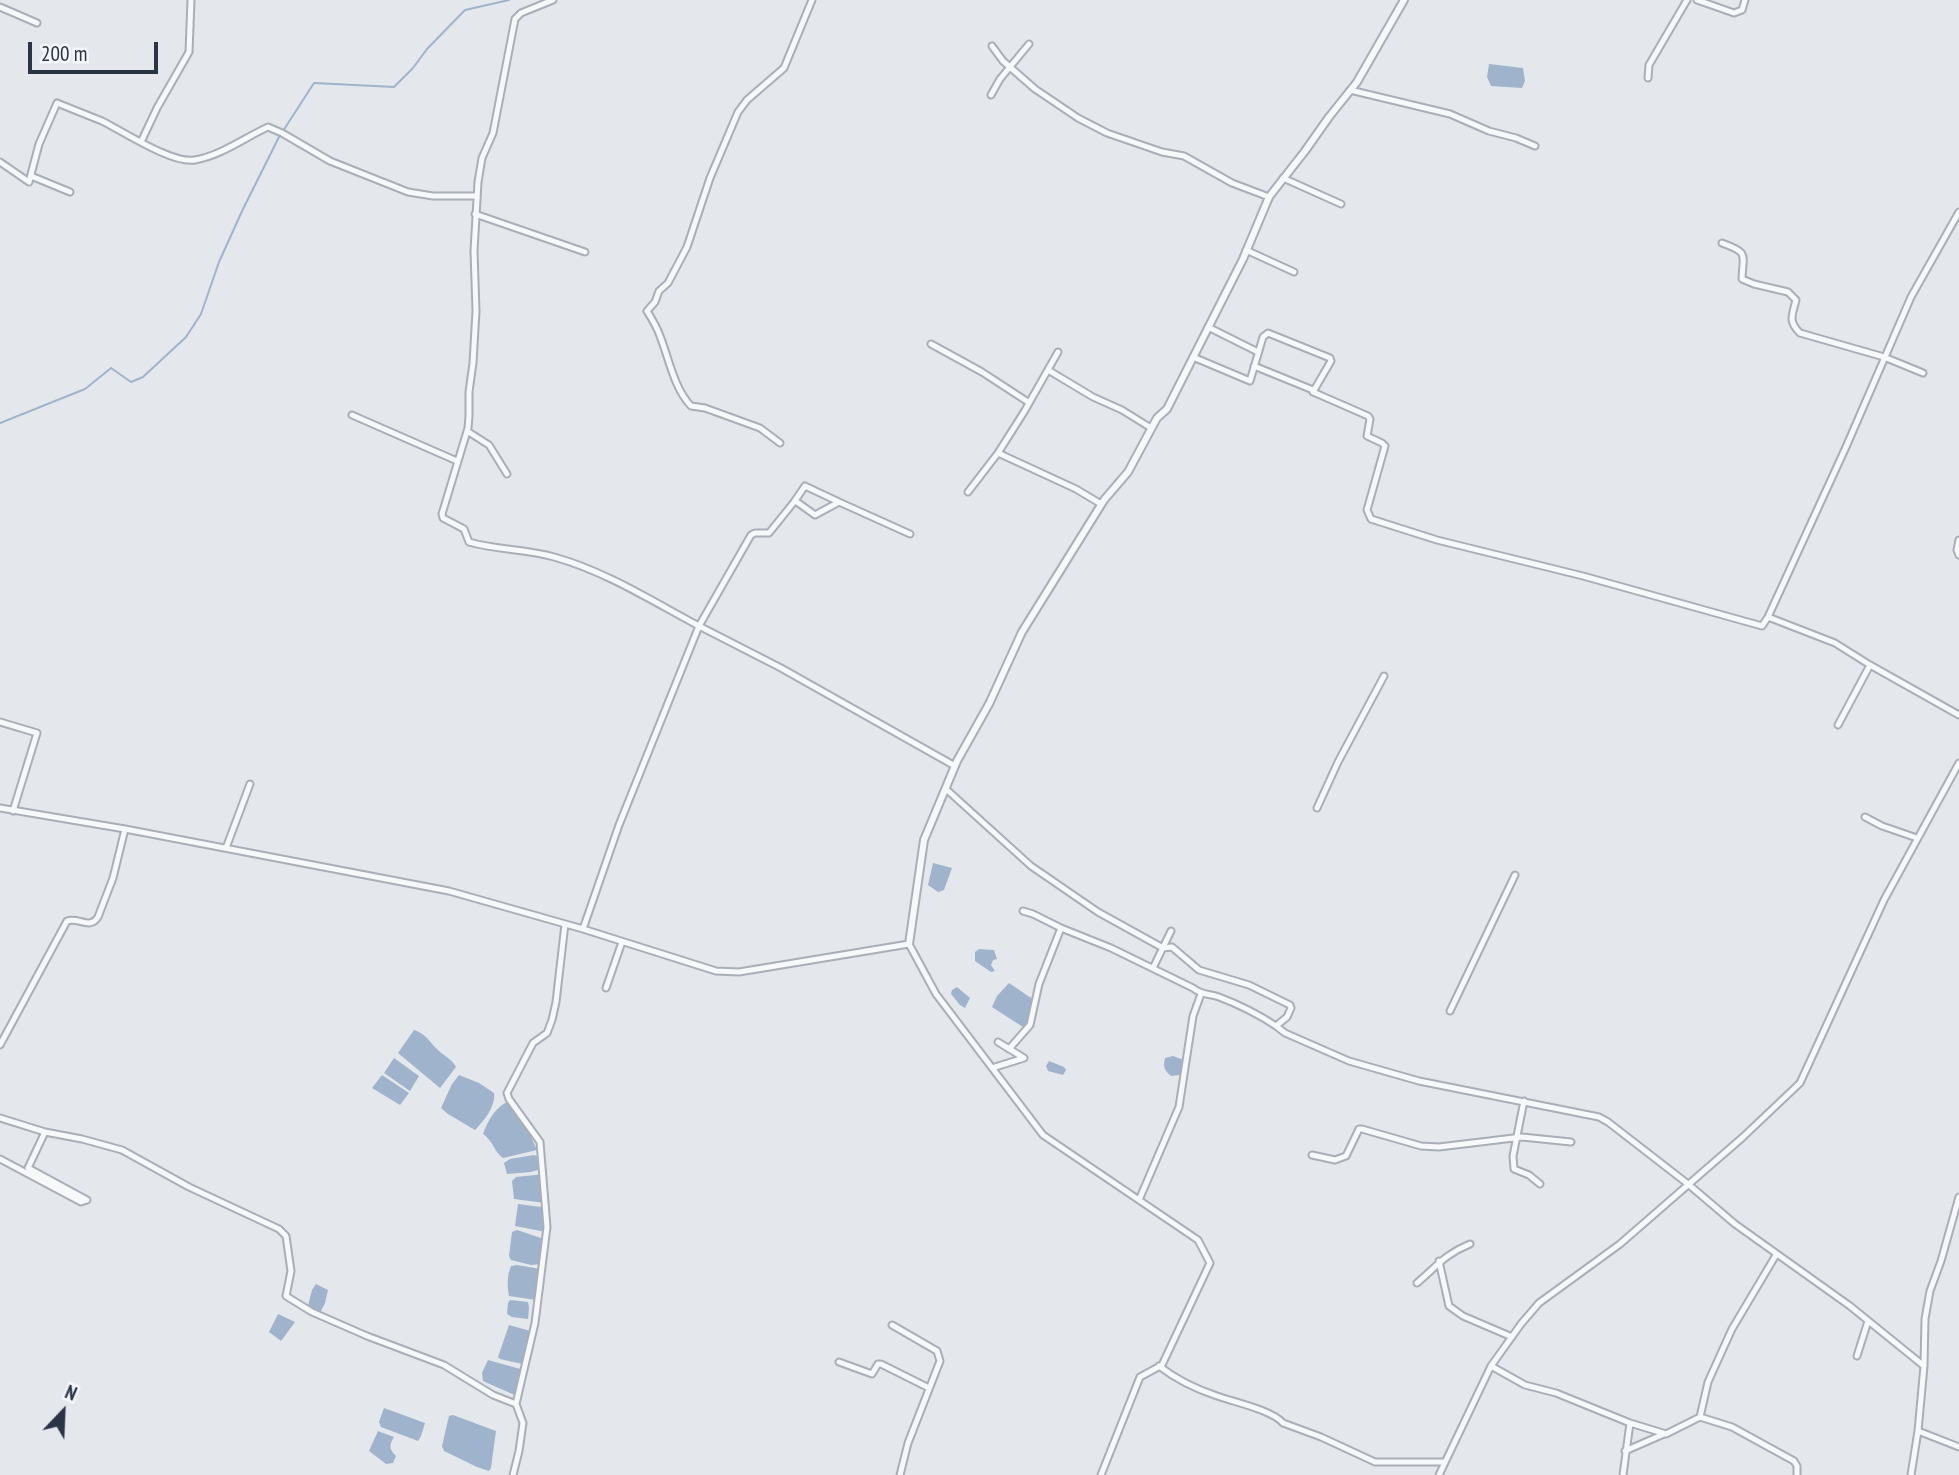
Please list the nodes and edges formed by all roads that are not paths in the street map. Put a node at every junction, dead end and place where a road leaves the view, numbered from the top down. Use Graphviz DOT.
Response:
graph roads {
  1 [pos="191,0"];
  2 [pos="554,0"];
  3 [pos="812,0"];
  4 [pos="1404,0"];
  5 [pos="1687,0"];
  6 [pos="1697,0"];
  7 [pos="1745,0"];
  8 [pos="533,3"];
  9 [pos="0,7"];
  10 [pos="37,23"];
  11 [pos="1029,44"];
  12 [pos="992,46"];
  13 [pos="1010,67"];
  14 [pos="1648,78"];
  15 [pos="1350,90"];
  16 [pos="990,95"];
  17 [pos="141,142"];
  18 [pos="1535,146"];
  19 [pos="0,162"];
  20 [pos="31,176"];
  21 [pos="1283,178"];
  22 [pos="70,192"];
  23 [pos="477,196"];
  24 [pos="1269,197"];
  25 [pos="1341,204"];
  26 [pos="1959,212"];
  27 [pos="475,214"];
  28 [pos="1722,243"];
  29 [pos="1246,250"];
  30 [pos="585,252"];
  31 [pos="1294,272"];
  32 [pos="1208,327"];
  33 [pos="931,344"];
  34 [pos="1058,352"];
  35 [pos="1258,352"];
  36 [pos="1193,357"];
  37 [pos="1884,357"];
  38 [pos="1254,366"];
  39 [pos="1048,370"];
  40 [pos="1923,373"];
  41 [pos="1313,390"];
  42 [pos="1028,402"];
  43 [pos="352,415"];
  44 [pos="1152,428"];
  45 [pos="467,431"];
  46 [pos="780,443"];
  47 [pos="998,453"];
  48 [pos="457,461"];
  49 [pos="507,474"];
  50 [pos="968,492"];
  51 [pos="794,502"];
  52 [pos="839,502"];
  53 [pos="1101,504"];
  54 [pos="910,534"];
  55 [pos="1959,540"];
  56 [pos="1959,555"];
  57 [pos="1768,617"];
  58 [pos="699,626"];
  59 [pos="1870,665"];
  60 [pos="1384,676"];
  61 [pos="1959,715"];
  62 [pos="0,722"];
  63 [pos="1838,725"];
  64 [pos="1959,763"];
  65 [pos="955,766"];
  66 [pos="250,784"];
  67 [pos="946,789"];
  68 [pos="0,808"];
  69 [pos="1317,808"];
  70 [pos="13,811"];
  71 [pos="1865,817"];
  72 [pos="125,830"];
  73 [pos="1917,838"];
  74 [pos="226,848"];
  75 [pos="1515,876"];
  76 [pos="1023,911"];
  77 [pos="565,924"];
  78 [pos="1061,928"];
  79 [pos="583,929"];
  80 [pos="1171,931"];
  81 [pos="622,942"];
  82 [pos="909,944"];
  83 [pos="1163,948"];
  84 [pos="1153,968"];
  85 [pos="606,988"];
  86 [pos="1201,994"];
  87 [pos="1450,1011"];
  88 [pos="1276,1026"];
  89 [pos="998,1042"];
  90 [pos="0,1045"];
  91 [pos="1009,1049"];
  92 [pos="992,1068"];
  93 [pos="1524,1101"];
  94 [pos="0,1118"];
  95 [pos="45,1132"];
  96 [pos="1516,1139"];
  97 [pos="1571,1142"];
  98 [pos="1312,1155"];
  99 [pos="0,1159"];
  100 [pos="1540,1184"];
  101 [pos="1688,1184"];
  102 [pos="1959,1197"];
  103 [pos="1139,1200"];
  104 [pos="1470,1244"];
  105 [pos="1776,1255"];
  106 [pos="1439,1261"];
  107 [pos="1417,1283"];
  108 [pos="1868,1321"];
  109 [pos="892,1325"];
  110 [pos="1512,1337"];
  111 [pos="1857,1356"];
  112 [pos="839,1362"];
  113 [pos="1159,1366"];
  114 [pos="1491,1366"];
  115 [pos="1924,1366"];
  116 [pos="929,1388"];
  117 [pos="516,1404"];
  118 [pos="1700,1417"];
  119 [pos="1630,1423"];
  120 [pos="1918,1432"];
  121 [pos="1666,1434"];
  122 [pos="1959,1447"];
  123 [pos="1625,1451"];
  124 [pos="1445,1462"];
  125 [pos="513,1475"];
  126 [pos="900,1475"];
  127 [pos="1101,1475"];
  128 [pos="1439,1475"];
  129 [pos="1623,1475"];
  130 [pos="1797,1475"];
  131 [pos="1911,1475"];
  1 -- 17 [label="street"];
  2 -- 8 [label="street"];
  3 -- 46 [label="street"];
  4 -- 15 [label="street"];
  5 -- 14 [label="street"];
  6 -- 7 [label="street"];
  8 -- 23 [label="street"];
  9 -- 10 [label="street"];
  11 -- 13 [label="street"];
  12 -- 13 [label="street"];
  13 -- 16 [label="street"];
  13 -- 24 [label="street"];
  15 -- 18 [label="street"];
  15 -- 21 [label="street"];
  17 -- 20 [label="street"];
  17 -- 23 [label="street"];
  19 -- 20 [label="street"];
  20 -- 22 [label="street"];
  21 -- 24 [label="street"];
  21 -- 25 [label="street"];
  23 -- 27 [label="street"];
  24 -- 29 [label="street"];
  26 -- 37 [label="street"];
  27 -- 30 [label="street"];
  27 -- 45 [label="street"];
  28 -- 37 [label="street"];
  29 -- 31 [label="street"];
  29 -- 32 [label="street"];
  32 -- 35 [label="street"];
  32 -- 36 [label="street"];
  33 -- 42 [label="street"];
  34 -- 39 [label="street"];
  35 -- 38 [label="street"];
  35 -- 41 [label="street"];
  36 -- 38 [label="street"];
  36 -- 44 [label="street"];
  37 -- 40 [label="street"];
  37 -- 57 [label="street"];
  38 -- 41 [label="street"];
  39 -- 42 [label="street"];
  39 -- 44 [label="street"];
  41 -- 57 [label="street"];
  42 -- 47 [label="street"];
  43 -- 48 [label="street"];
  44 -- 53 [label="street"];
  45 -- 48 [label="street"];
  45 -- 49 [label="street"];
  47 -- 50 [label="street"];
  47 -- 53 [label="street"];
  48 -- 58 [label="street"];
  51 -- 52 [label="street"];
  51 -- 52 [label="street"];
  51 -- 58 [label="street"];
  52 -- 54 [label="street"];
  53 -- 65 [label="street"];
  55 -- 56 [label="street"];
  57 -- 59 [label="street"];
  58 -- 65 [label="street"];
  58 -- 79 [label="street"];
  59 -- 61 [label="street"];
  59 -- 63 [label="street"];
  60 -- 69 [label="street"];
  62 -- 70 [label="street"];
  64 -- 73 [label="street"];
  65 -- 67 [label="street"];
  66 -- 74 [label="street"];
  67 -- 82 [label="street"];
  67 -- 83 [label="street"];
  68 -- 70 [label="street"];
  70 -- 72 [label="street"];
  71 -- 73 [label="street"];
  72 -- 74 [label="street"];
  72 -- 90 [label="street"];
  73 -- 101 [label="street"];
  74 -- 77 [label="street"];
  75 -- 87 [label="street"];
  76 -- 78 [label="street"];
  77 -- 79 [label="street"];
  77 -- 117 [label="street"];
  78 -- 84 [label="street"];
  78 -- 91 [label="street"];
  79 -- 81 [label="street"];
  80 -- 83 [label="street"];
  81 -- 82 [label="street"];
  81 -- 85 [label="street"];
  82 -- 92 [label="street"];
  83 -- 84 [label="street"];
  83 -- 88 [label="street"];
  84 -- 86 [label="street"];
  86 -- 88 [label="street"];
  86 -- 103 [label="street"];
  88 -- 93 [label="street"];
  89 -- 91 [label="street"];
  91 -- 92 [label="street"];
  92 -- 103 [label="street"];
  93 -- 96 [label="street"];
  93 -- 101 [label="street"];
  94 -- 95 [label="street"];
  95 -- 99 [label="street"];
  95 -- 117 [label="street"];
  96 -- 97 [label="street"];
  96 -- 98 [label="street"];
  96 -- 100 [label="street"];
  101 -- 105 [label="street"];
  101 -- 110 [label="street"];
  102 -- 115 [label="street"];
  103 -- 113 [label="street"];
  104 -- 106 [label="street"];
  105 -- 108 [label="street"];
  105 -- 118 [label="street"];
  106 -- 107 [label="street"];
  106 -- 110 [label="street"];
  108 -- 111 [label="street"];
  108 -- 115 [label="street"];
  109 -- 116 [label="street"];
  110 -- 114 [label="street"];
  112 -- 116 [label="street"];
  113 -- 124 [label="street"];
  113 -- 127 [label="street"];
  114 -- 119 [label="street"];
  114 -- 124 [label="street"];
  115 -- 120 [label="street"];
  116 -- 126 [label="street"];
  117 -- 125 [label="street"];
  118 -- 121 [label="street"];
  118 -- 130 [label="street"];
  119 -- 121 [label="street"];
  119 -- 123 [label="street"];
  120 -- 122 [label="street"];
  120 -- 131 [label="street"];
  121 -- 123 [label="street"];
  123 -- 129 [label="street"];
  124 -- 128 [label="street"];
}
